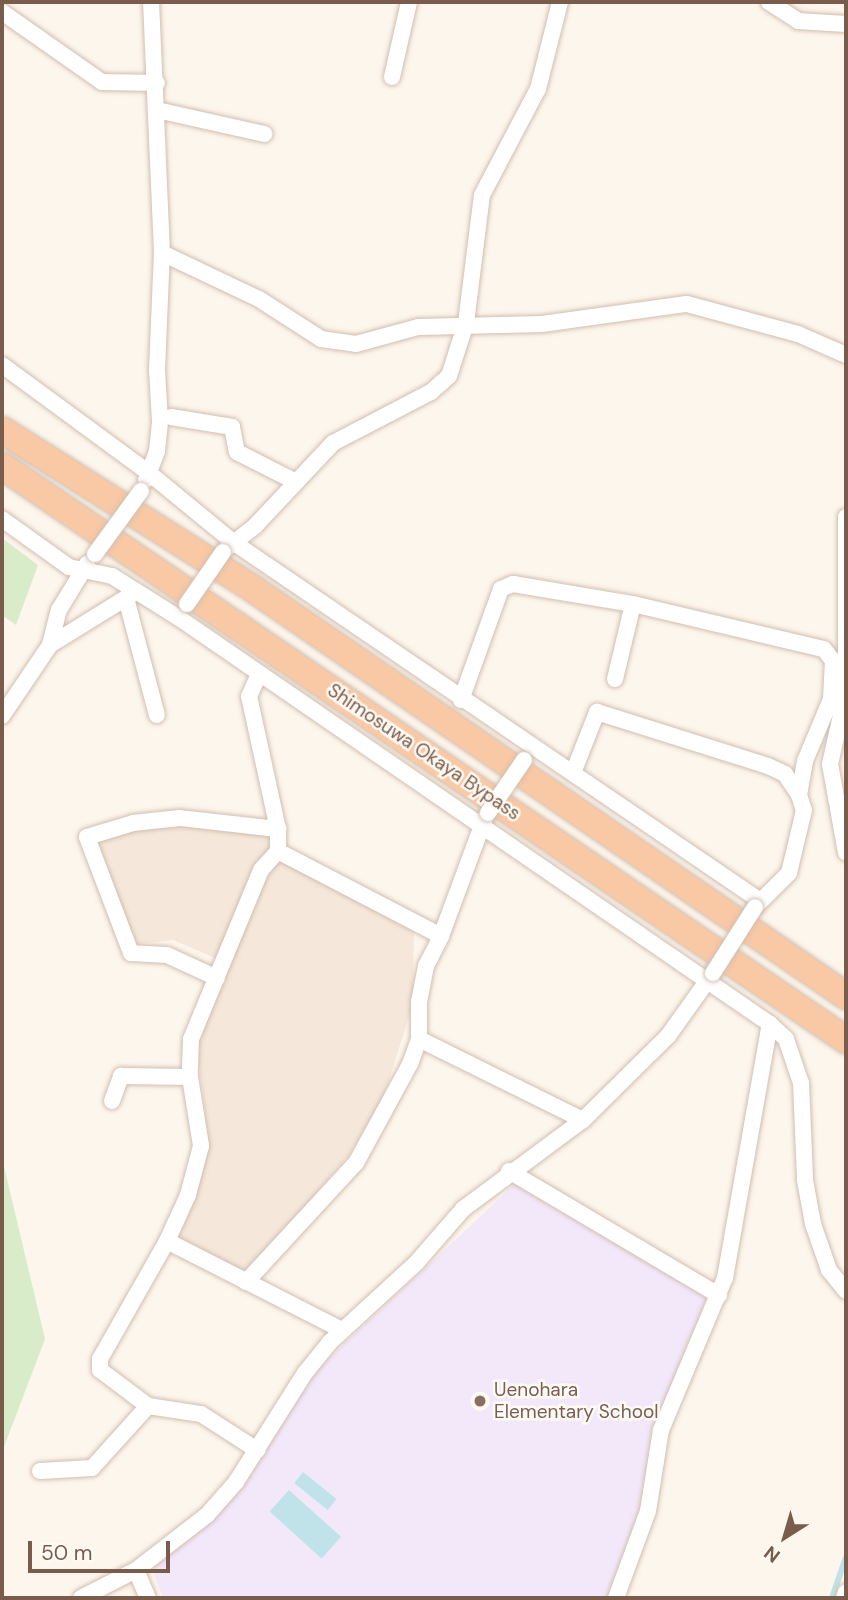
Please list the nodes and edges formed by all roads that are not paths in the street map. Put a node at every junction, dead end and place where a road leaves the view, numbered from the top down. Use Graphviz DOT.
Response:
graph roads {
  1 [pos="151,2"];
  2 [pos="409,2"];
  3 [pos="560,2"];
  4 [pos="769,2"];
  5 [pos="2,12"];
  6 [pos="846,24"];
  7 [pos="392,77"];
  8 [pos="157,83"];
  9 [pos="157,110"];
  10 [pos="264,134"];
  11 [pos="162,253"];
  12 [pos="466,323"];
  13 [pos="846,355"];
  14 [pos="2,365"];
  15 [pos="2,410"];
  16 [pos="171,417"];
  17 [pos="2,430"];
  18 [pos="32,449"];
  19 [pos="2,466"];
  20 [pos="149,473"];
  21 [pos="296,482"];
  22 [pos="846,517"];
  23 [pos="2,519"];
  24 [pos="228,547"];
  25 [pos="83,570"];
  26 [pos="131,595"];
  27 [pos="633,604"];
  28 [pos="183,611"];
  29 [pos="50,645"];
  30 [pos="259,674"];
  31 [pos="615,679"];
  32 [pos="843,694"];
  33 [pos="461,700"];
  34 [pos="157,715"];
  35 [pos="2,716"];
  36 [pos="533,745"];
  37 [pos="573,773"];
  38 [pos="799,795"];
  39 [pos="484,820"];
  40 [pos="278,829"];
  41 [pos="278,851"];
  42 [pos="846,853"];
  43 [pos="757,903"];
  44 [pos="441,936"];
  45 [pos="710,977"];
  46 [pos="217,978"];
  47 [pos="846,996"];
  48 [pos="770,1024"];
  49 [pos="419,1039"];
  50 [pos="846,1040"];
  51 [pos="190,1077"];
  52 [pos="111,1101"];
  53 [pos="583,1120"];
  54 [pos="509,1171"];
  55 [pos="167,1241"];
  56 [pos="246,1282"];
  57 [pos="846,1291"];
  58 [pos="719,1295"];
  59 [pos="342,1330"];
  60 [pos="148,1406"];
  61 [pos="257,1450"];
  62 [pos="40,1471"];
  63 [pos="136,1570"];
  64 [pos="846,1592"];
  65 [pos="81,1598"];
  66 [pos="148,1598"];
  67 [pos="616,1598"];
  68 [pos="844,1598"];
  1 -- 8 [label="street"];
  2 -- 7 [label="street"];
  3 -- 12 [label="street"];
  4 -- 6 [label="street"];
  5 -- 8 [label="street"];
  8 -- 9 [label="street"];
  9 -- 10 [label="street"];
  9 -- 11 [label="street"];
  11 -- 12 [label="street"];
  11 -- 20 [label="street"];
  12 -- 13 [label="street"];
  12 -- 21 [label="street"];
  14 -- 20 [label="street"];
  15 -- 18 [label="highway"];
  16 -- 21 [label="street"];
  17 -- 18 [label="highway, Shimosuwa Okaya Bypass"];
  18 -- 47 [label="highway, Shimosuwa Okaya Bypass"];
  19 -- 50 [label="highway, Shimosuwa Okaya Bypass"];
  20 -- 24 [label="street"];
  20 -- 25 [label="street, bridge"];
  21 -- 24 [label="street"];
  22 -- 32 [label="street"];
  23 -- 25 [label="street"];
  24 -- 28 [label="street, bridge"];
  24 -- 33 [label="street"];
  25 -- 26 [label="street"];
  25 -- 29 [label="street"];
  26 -- 28 [label="street"];
  26 -- 29 [label="street"];
  26 -- 34 [label="street"];
  27 -- 31 [label="street"];
  27 -- 32 [label="street"];
  27 -- 33 [label="street"];
  28 -- 30 [label="street"];
  29 -- 35 [label="street"];
  30 -- 39 [label="street"];
  30 -- 40 [label="street"];
  32 -- 38 [label="street"];
  32 -- 42 [label="street"];
  33 -- 36 [label="street"];
  36 -- 37 [label="street"];
  36 -- 39 [label="street, bridge"];
  37 -- 38 [label="street"];
  37 -- 43 [label="street"];
  38 -- 43 [label="street"];
  39 -- 44 [label="street"];
  39 -- 45 [label="street"];
  40 -- 41 [label="street"];
  40 -- 46 [label="street"];
  41 -- 44 [label="street"];
  41 -- 46 [label="street"];
  43 -- 45 [label="street, bridge"];
  44 -- 49 [label="street"];
  45 -- 48 [label="street"];
  45 -- 53 [label="street"];
  46 -- 51 [label="street"];
  48 -- 57 [label="street"];
  48 -- 58 [label="street"];
  49 -- 53 [label="street"];
  49 -- 56 [label="street"];
  51 -- 52 [label="street"];
  51 -- 55 [label="street"];
  53 -- 54 [label="street"];
  54 -- 58 [label="street"];
  54 -- 59 [label="street"];
  55 -- 56 [label="street"];
  55 -- 60 [label="street"];
  56 -- 59 [label="street"];
  58 -- 67 [label="street"];
  59 -- 61 [label="street"];
  60 -- 61 [label="street"];
  60 -- 62 [label="street"];
  61 -- 63 [label="street"];
  63 -- 65 [label="street"];
  63 -- 66 [label="street"];
  64 -- 68 [label="street"];
}
